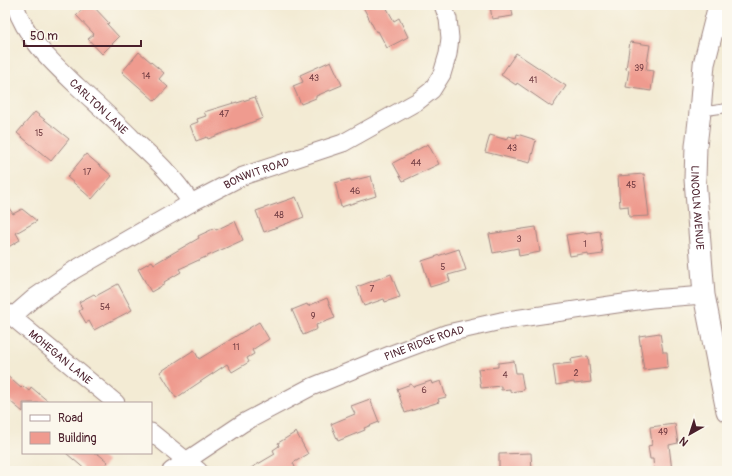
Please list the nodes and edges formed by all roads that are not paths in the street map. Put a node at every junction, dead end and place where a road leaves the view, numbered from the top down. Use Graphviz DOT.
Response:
graph roads {
  1 [pos="15,5"];
  2 [pos="443,5"];
  3 [pos="719,5"];
  4 [pos="727,108"];
  5 [pos="700,112"];
  6 [pos="191,203"];
  7 [pos="704,295"];
  8 [pos="8,314"];
  9 [pos="115,402"];
  10 [pos="727,411"];
  11 [pos="152,433"];
  12 [pos="192,466"];
  13 [pos="171,471"];
  1 -- 6 [label="street, CARLTON LANE"];
  2 -- 6 [label="street, BONWIT ROAD"];
  3 -- 5 [label="street, LINCOLN AVENUE"];
  4 -- 5 [label="lane"];
  5 -- 7 [label="street, LINCOLN AVENUE"];
  6 -- 8 [label="street, BONWIT ROAD"];
  7 -- 10 [label="street, LINCOLN AVENUE"];
  7 -- 12 [label="street, PINE RIDGE ROAD"];
  8 -- 9 [label="street, MOHEGAN LANE"];
  11 -- 12 [label="street"];
  12 -- 13 [label="street, PINE RIDGE ROAD"];
}
